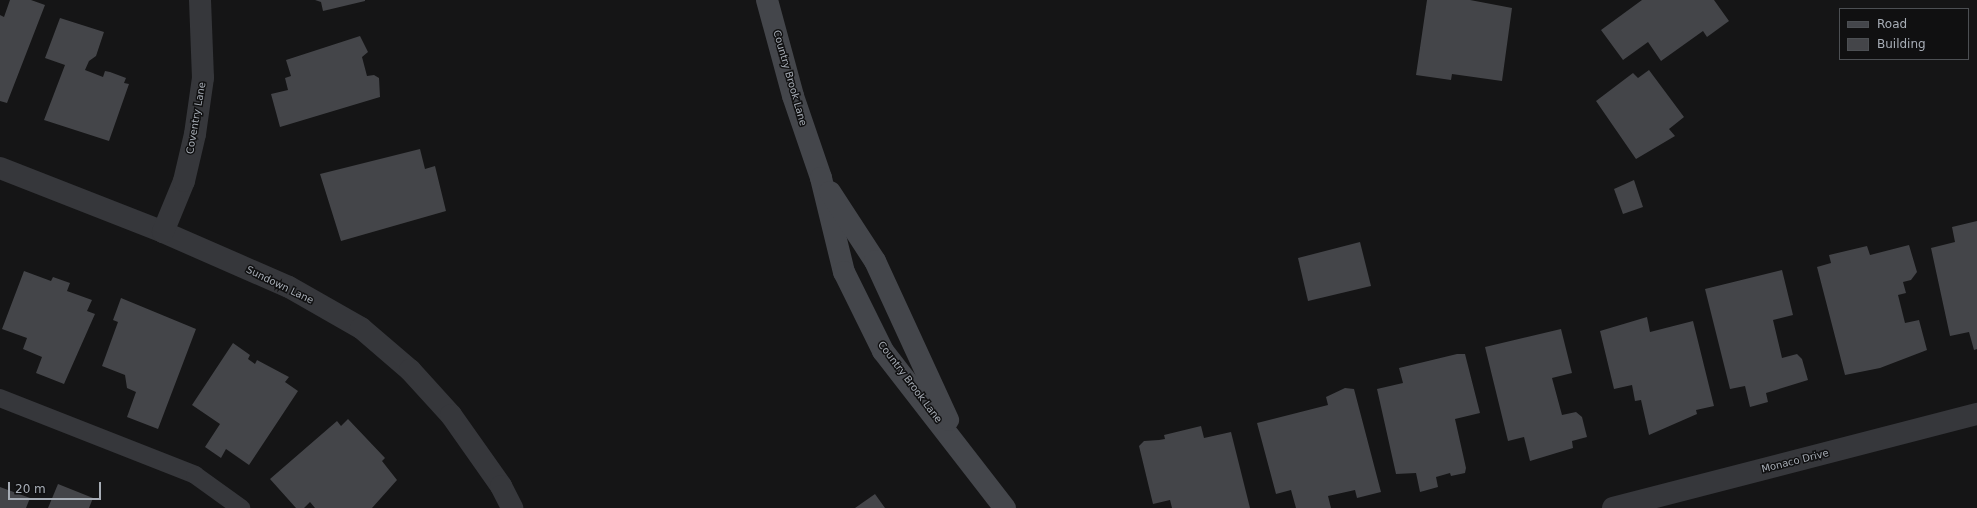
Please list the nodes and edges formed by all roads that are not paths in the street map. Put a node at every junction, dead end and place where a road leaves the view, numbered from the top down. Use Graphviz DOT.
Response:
graph roads {
  1 [pos="200,0"];
  2 [pos="767,0"];
  3 [pos="0,168"];
  4 [pos="821,178"];
  5 [pos="163,232"];
  6 [pos="0,398"];
  7 [pos="1977,414"];
  8 [pos="959,447"];
  9 [pos="241,508"];
  10 [pos="512,508"];
  11 [pos="1005,508"];
  12 [pos="1613,508"];
  1 -- 5 [label="street, Coventry Lane"];
  2 -- 4 [label="street, Country Brook Lane"];
  3 -- 5 [label="street, Sundown Lane"];
  4 -- 8 [label="street, Country Brook Lane"];
  4 -- 8 [label="street, Country Brook Lane"];
  5 -- 10 [label="street, Sundown Lane"];
  6 -- 9 [label="lane"];
  7 -- 12 [label="street, Monaco Drive"];
  8 -- 11 [label="street, Country Brook Lane"];
}
